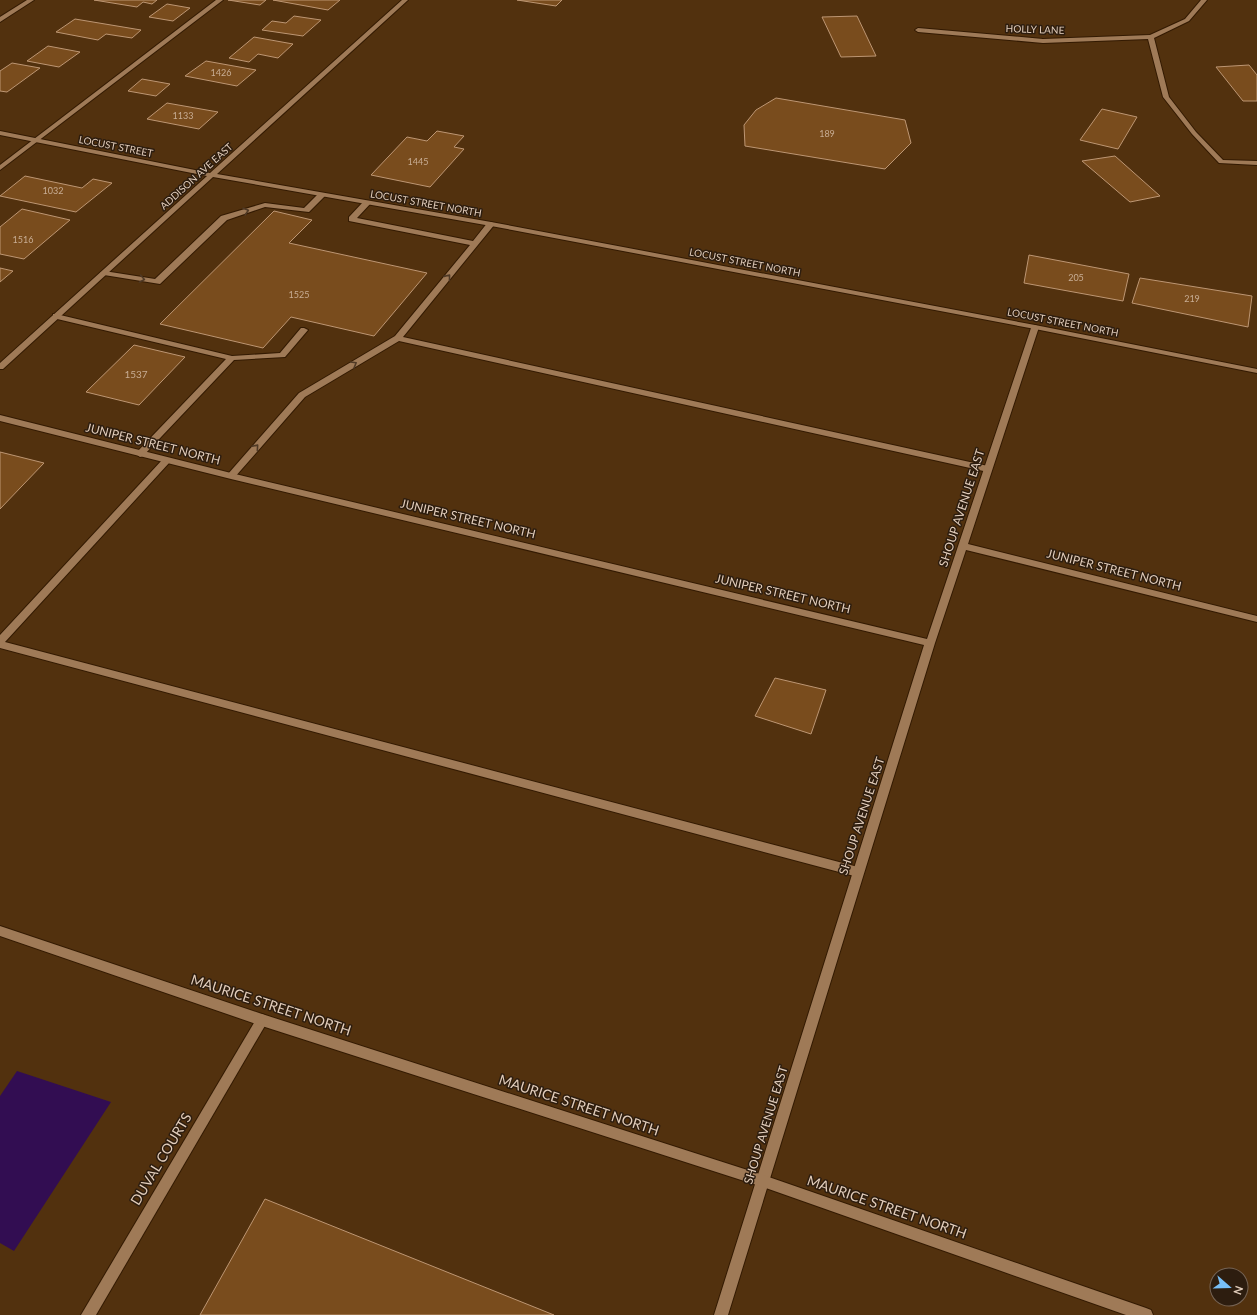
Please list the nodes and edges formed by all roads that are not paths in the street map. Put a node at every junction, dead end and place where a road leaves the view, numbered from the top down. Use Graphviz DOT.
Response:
graph roads {
  1 [pos="31,0"];
  2 [pos="220,0"];
  3 [pos="405,0"];
  4 [pos="1204,0"];
  5 [pos="0,20"];
  6 [pos="918,30"];
  7 [pos="1151,37"];
  8 [pos="0,133"];
  9 [pos="36,140"];
  10 [pos="1257,163"];
  11 [pos="0,168"];
  12 [pos="212,175"];
  13 [pos="227,178"];
  14 [pos="322,195"];
  15 [pos="367,203"];
  16 [pos="491,224"];
  17 [pos="475,244"];
  18 [pos="104,273"];
  19 [pos="56,316"];
  20 [pos="1035,327"];
  21 [pos="304,330"];
  22 [pos="398,338"];
  23 [pos="232,358"];
  24 [pos="0,367"];
  25 [pos="1257,371"];
  26 [pos="0,418"];
  27 [pos="140,454"];
  28 [pos="166,461"];
  29 [pos="988,469"];
  30 [pos="231,476"];
  31 [pos="964,546"];
  32 [pos="1257,619"];
  33 [pos="0,640"];
  34 [pos="930,643"];
  35 [pos="0,644"];
  36 [pos="858,872"];
  37 [pos="0,931"];
  38 [pos="262,1020"];
  39 [pos="763,1180"];
  40 [pos="88,1315"];
  41 [pos="721,1315"];
  42 [pos="1146,1315"];
  1 -- 5 [label="street"];
  2 -- 9 [label="street"];
  3 -- 12 [label="street, ADDISON AVE EAST"];
  4 -- 7 [label="street"];
  6 -- 7 [label="street, HOLLY LANE"];
  7 -- 10 [label="street"];
  8 -- 9 [label="street, LOCUST STREET"];
  9 -- 11 [label="street"];
  9 -- 12 [label="street, LOCUST STREET"];
  12 -- 13 [label="street, LOCUST STREET"];
  12 -- 18 [label="street, ADDISON AVE EAST"];
  13 -- 14 [label="street, LOCUST STREET NORTH"];
  14 -- 15 [label="street, LOCUST STREET NORTH"];
  18 -- 14 [label="street, one-way"];
  15 -- 16 [label="street, LOCUST STREET NORTH"];
  15 -- 17 [label="street"];
  16 -- 17 [label="street"];
  16 -- 20 [label="street, LOCUST STREET NORTH"];
  22 -- 17 [label="street, one-way"];
  18 -- 19 [label="street, ADDISON AVE EAST"];
  19 -- 23 [label="street"];
  19 -- 24 [label="street, ADDISON AVE EAST"];
  20 -- 25 [label="street, LOCUST STREET NORTH"];
  20 -- 29 [label="street, SHOUP AVENUE EAST"];
  21 -- 23 [label="street"];
  22 -- 29 [label="street"];
  30 -- 22 [label="street, one-way"];
  23 -- 27 [label="street"];
  26 -- 27 [label="street, JUNIPER STREET NORTH"];
  27 -- 28 [label="street, JUNIPER STREET NORTH"];
  28 -- 30 [label="street, JUNIPER STREET NORTH"];
  28 -- 33 [label="street"];
  29 -- 31 [label="street, SHOUP AVENUE EAST"];
  30 -- 34 [label="street, JUNIPER STREET NORTH"];
  31 -- 32 [label="street, JUNIPER STREET NORTH"];
  31 -- 34 [label="street, SHOUP AVENUE EAST"];
  34 -- 36 [label="street, SHOUP AVENUE EAST"];
  35 -- 36 [label="street"];
  36 -- 39 [label="street, SHOUP AVENUE EAST"];
  37 -- 38 [label="street, MAURICE STREET NORTH"];
  38 -- 39 [label="street, MAURICE STREET NORTH"];
  38 -- 40 [label="street, DUVAL COURTS"];
  39 -- 41 [label="street, SHOUP AVENUE EAST"];
  39 -- 42 [label="street, MAURICE STREET NORTH"];
}
